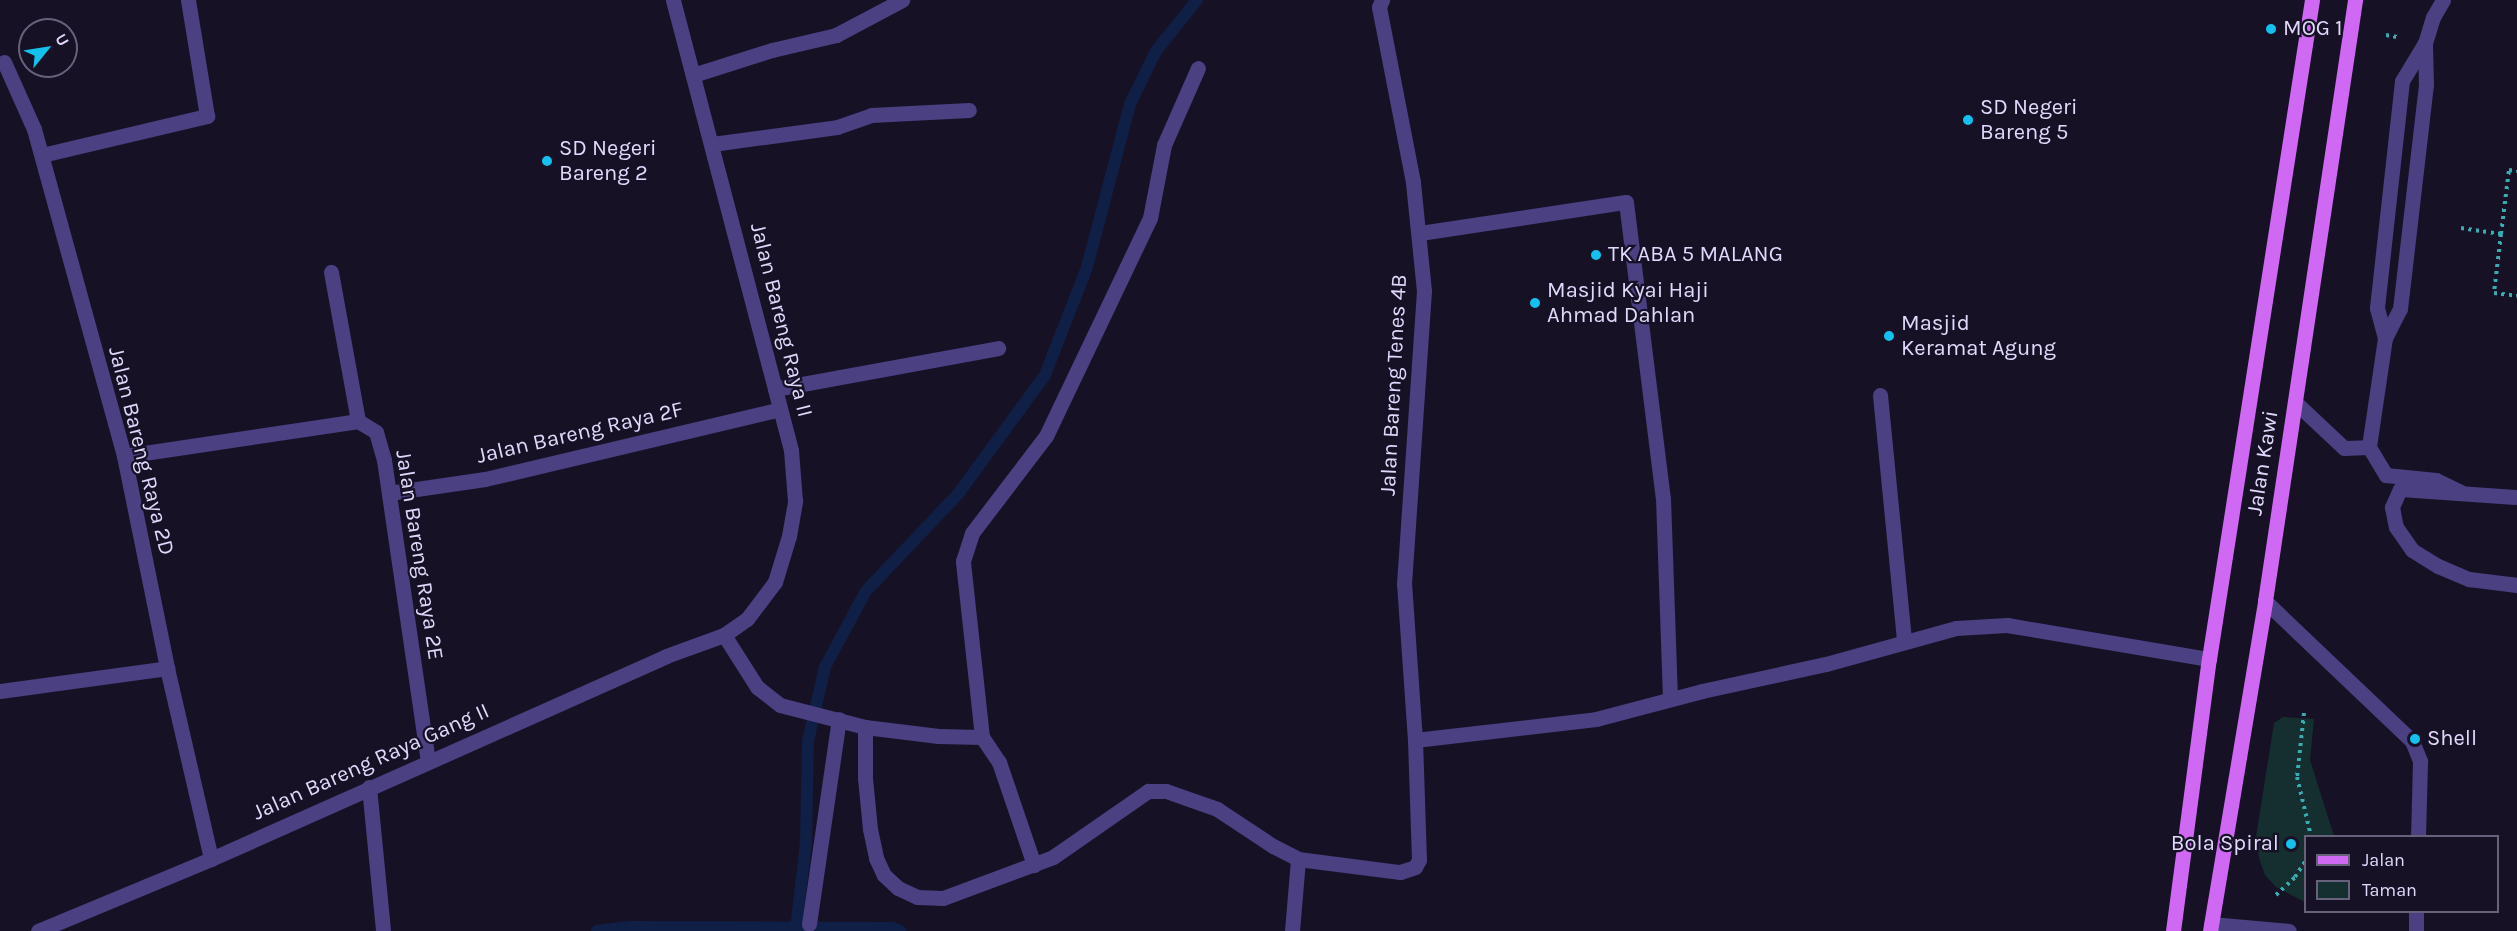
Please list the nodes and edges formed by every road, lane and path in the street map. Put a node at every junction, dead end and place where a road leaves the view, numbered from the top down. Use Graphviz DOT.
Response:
graph roads {
  1 [pos="188,0"];
  2 [pos="673,0"];
  3 [pos="902,0"];
  4 [pos="1382,0"];
  5 [pos="2312,0"];
  6 [pos="2355,0"];
  7 [pos="2443,0"];
  8 [pos="2425,43"];
  9 [pos="4,62"];
  10 [pos="1198,68"];
  11 [pos="693,75"];
  12 [pos="969,110"];
  13 [pos="712,144"];
  14 [pos="42,155"];
  15 [pos="2517,171"];
  16 [pos="2461,228"];
  17 [pos="1420,232"];
  18 [pos="2501,234"];
  19 [pos="331,272"];
  20 [pos="2517,296"];
  21 [pos="2385,338"];
  22 [pos="998,348"];
  23 [pos="775,388"];
  24 [pos="1880,395"];
  25 [pos="2295,402"];
  26 [pos="780,409"];
  27 [pos="358,421"];
  28 [pos="2369,447"];
  29 [pos="124,456"];
  30 [pos="2461,492"];
  31 [pos="389,493"];
  32 [pos="2515,497"];
  33 [pos="2517,585"];
  34 [pos="2265,601"];
  35 [pos="723,634"];
  36 [pos="1904,641"];
  37 [pos="2209,659"];
  38 [pos="167,668"];
  39 [pos="0,691"];
  40 [pos="1670,699"];
  41 [pos="2304,713"];
  42 [pos="835,718"];
  43 [pos="864,727"];
  44 [pos="982,737"];
  45 [pos="1415,740"];
  46 [pos="428,761"];
  47 [pos="369,787"];
  48 [pos="2311,835"];
  49 [pos="2418,835"];
  50 [pos="211,859"];
  51 [pos="1298,859"];
  52 [pos="2304,863"];
  53 [pos="1034,865"];
  54 [pos="2277,895"];
  55 [pos="2416,913"];
  56 [pos="809,924"];
  57 [pos="2211,927"];
  58 [pos="38,931"];
  59 [pos="383,931"];
  60 [pos="1292,931"];
  61 [pos="2173,931"];
  62 [pos="2289,931"];
  63 [pos="2416,931"];
  1 -- 14 [label="street"];
  2 -- 11 [label="street, Jalan Bareng Raya II"];
  3 -- 11 [label="street"];
  4 -- 17 [label="street, Jalan Bareng Tenes 4B"];
  5 -- 37 [label="main road, Jalan Kawi"];
  6 -- 25 [label="main road, Jalan Kawi"];
  7 -- 8 [label="street"];
  8 -- 21 [label="street"];
  8 -- 21 [label="street"];
  9 -- 14 [label="street, Jalan Bareng Raya 2D"];
  10 -- 44 [label="street"];
  11 -- 13 [label="street, Jalan Bareng Raya II"];
  12 -- 13 [label="street"];
  13 -- 23 [label="street, Jalan Bareng Raya II"];
  14 -- 29 [label="street, Jalan Bareng Raya 2D"];
  15 -- 18 [label="path"];
  16 -- 18 [label="path"];
  17 -- 40 [label="street"];
  17 -- 45 [label="street, Jalan Bareng Tenes 4B"];
  18 -- 20 [label="path"];
  19 -- 27 [label="street"];
  21 -- 28 [label="street"];
  22 -- 23 [label="street"];
  23 -- 26 [label="street, Jalan Bareng Raya II"];
  24 -- 36 [label="street"];
  25 -- 28 [label="street"];
  25 -- 34 [label="main road, Jalan Kawi"];
  26 -- 31 [label="street, Jalan Bareng Raya 2F"];
  26 -- 35 [label="street, Jalan Bareng Raya II"];
  27 -- 29 [label="street"];
  27 -- 31 [label="street, Jalan Bareng Raya 2E"];
  28 -- 30 [label="street"];
  29 -- 38 [label="street, Jalan Bareng Raya 2D"];
  30 -- 32 [label="street"];
  30 -- 33 [label="street"];
  31 -- 46 [label="street, Jalan Bareng Raya 2E"];
  34 -- 49 [label="street"];
  34 -- 57 [label="main road, Jalan Kawi"];
  35 -- 42 [label="street"];
  35 -- 46 [label="street, Jalan Bareng Raya Gang II"];
  36 -- 37 [label="street"];
  36 -- 40 [label="street"];
  37 -- 61 [label="main road, Jalan Kawi"];
  38 -- 39 [label="street"];
  38 -- 50 [label="street, Jalan Bareng Raya 2D"];
  40 -- 45 [label="street"];
  41 -- 48 [label="path"];
  42 -- 43 [label="street"];
  42 -- 56 [label="street"];
  43 -- 44 [label="street"];
  43 -- 53 [label="street"];
  44 -- 53 [label="street"];
  45 -- 51 [label="street, Jalan Bareng Tenes 4B"];
  46 -- 47 [label="street, Jalan Bareng Raya Gang II"];
  47 -- 50 [label="street, Jalan Bareng Raya Gang II"];
  47 -- 59 [label="street"];
  50 -- 58 [label="street, Jalan Bareng Raya Gang II"];
  51 -- 53 [label="street"];
  51 -- 60 [label="street"];
  52 -- 54 [label="path"];
  55 -- 63 [label="street"];
  57 -- 62 [label="street"];
}
